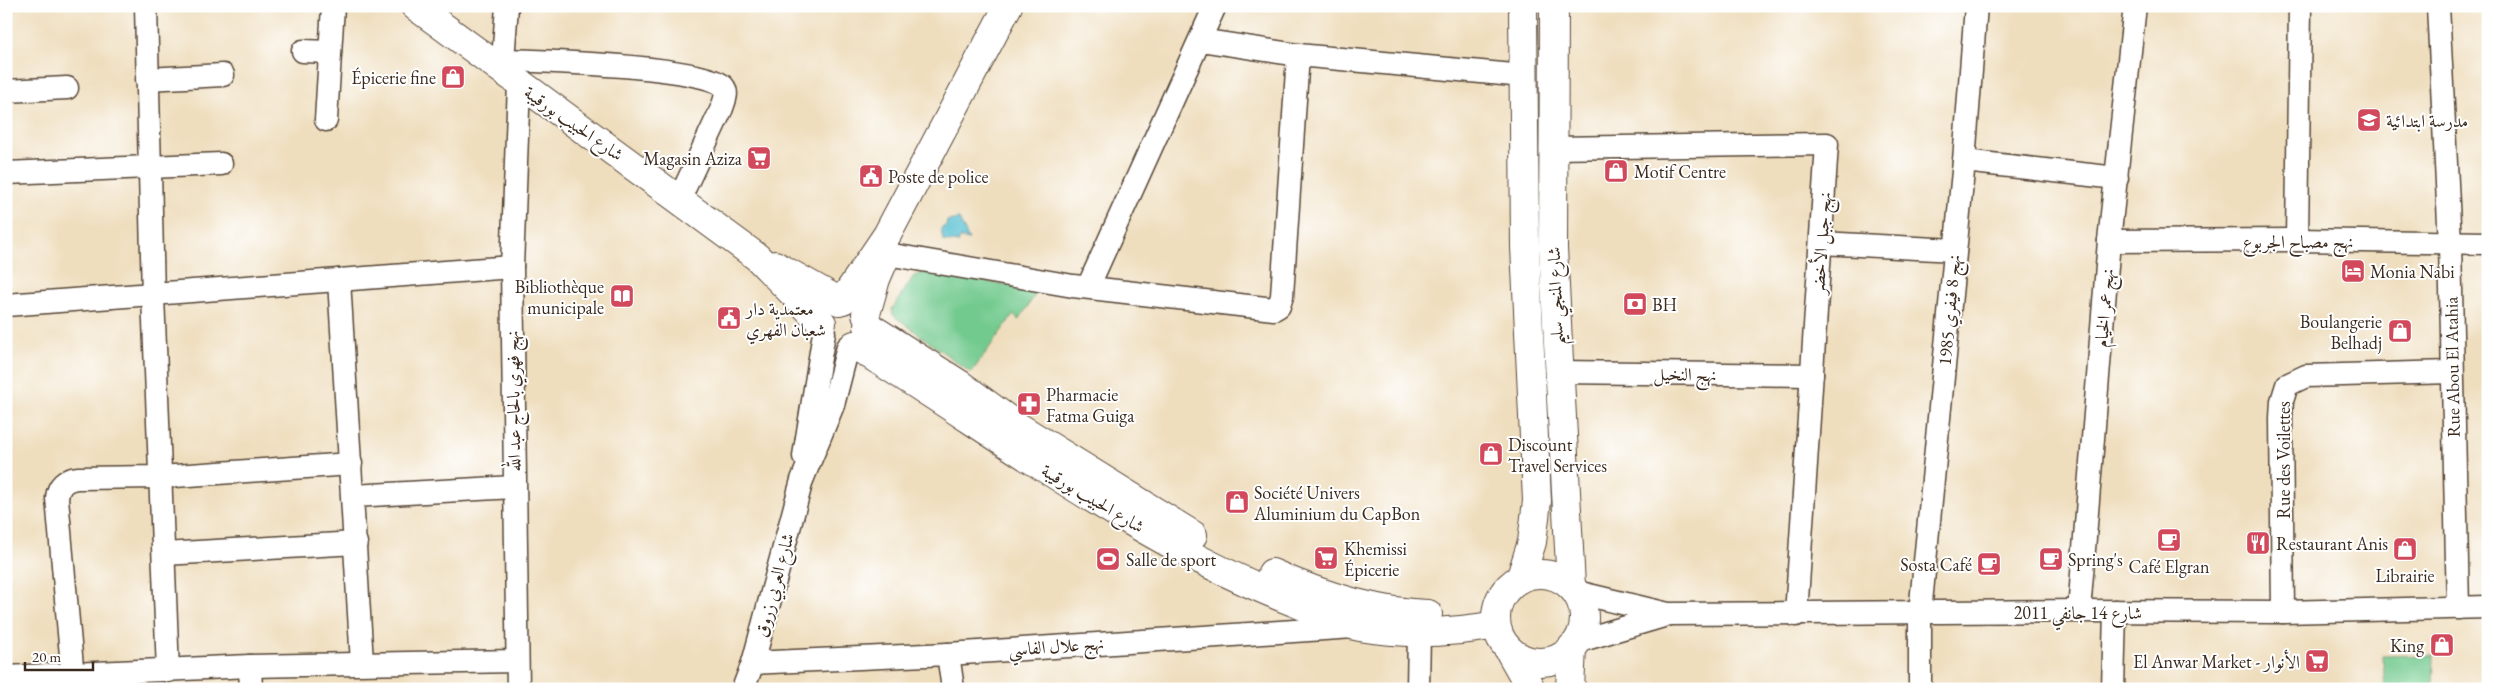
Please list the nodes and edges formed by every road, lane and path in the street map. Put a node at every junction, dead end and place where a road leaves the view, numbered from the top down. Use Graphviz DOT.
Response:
graph roads {
  1 [pos="146,6"];
  2 [pos="333,6"];
  3 [pos="415,6"];
  4 [pos="506,6"];
  5 [pos="1008,6"];
  6 [pos="1215,6"];
  7 [pos="1523,6"];
  8 [pos="1554,6"];
  9 [pos="1976,6"];
  10 [pos="2135,6"];
  11 [pos="2300,6"];
  12 [pos="2438,6"];
  13 [pos="1200,40"];
  14 [pos="303,51"];
  15 [pos="330,52"];
  16 [pos="1298,55"];
  17 [pos="503,60"];
  18 [pos="223,75"];
  19 [pos="1524,76"];
  20 [pos="147,79"];
  21 [pos="519,84"];
  22 [pos="67,88"];
  23 [pos="6,90"];
  24 [pos="326,120"];
  25 [pos="1553,148"];
  26 [pos="1964,161"];
  27 [pos="221,164"];
  28 [pos="149,168"];
  29 [pos="6,173"];
  30 [pos="2117,178"];
  31 [pos="913,186"];
  32 [pos="680,200"];
  33 [pos="2297,240"];
  34 [pos="2109,241"];
  35 [pos="1821,243"];
  36 [pos="2450,243"];
  37 [pos="2488,243"];
  38 [pos="1955,250"];
  39 [pos="887,254"];
  40 [pos="757,257"];
  41 [pos="512,267"];
  42 [pos="339,280"];
  43 [pos="1088,287"];
  44 [pos="153,296"];
  45 [pos="841,300"];
  46 [pos="6,305"];
  47 [pos="823,328"];
  48 [pos="859,333"];
  49 [pos="1558,372"];
  50 [pos="2452,372"];
  51 [pos="1812,375"];
  52 [pos="351,464"];
  53 [pos="160,477"];
  54 [pos="802,480"];
  55 [pos="514,487"];
  56 [pos="353,496"];
  57 [pos="356,543"];
  58 [pos="164,554"];
  59 [pos="1521,577"];
  60 [pos="1574,589"];
  61 [pos="2488,607"];
  62 [pos="2458,608"];
  63 [pos="2079,611"];
  64 [pos="2115,611"];
  65 [pos="2283,612"];
  66 [pos="1920,613"];
  67 [pos="1668,614"];
  68 [pos="1796,615"];
  69 [pos="1496,616"];
  70 [pos="1359,627"];
  71 [pos="1419,632"];
  72 [pos="1575,644"];
  73 [pos="1510,652"];
  74 [pos="948,654"];
  75 [pos="517,661"];
  76 [pos="362,663"];
  77 [pos="753,663"];
  78 [pos="250,666"];
  79 [pos="168,671"];
  80 [pos="6,677"];
  81 [pos="73,682"];
  82 [pos="252,689"];
  83 [pos="518,689"];
  84 [pos="743,689"];
  85 [pos="953,689"];
  86 [pos="1418,689"];
  87 [pos="1531,689"];
  88 [pos="1570,689"];
  89 [pos="1920,689"];
  90 [pos="2113,689"];
  1 -- 20 [label="street"];
  2 -- 15 [label="street"];
  3 -- 21 [label="main road, شارع الحبيب بورقيبة"];
  4 -- 17 [label="street"];
  5 -- 31 [label="main road"];
  6 -- 13 [label="street"];
  7 -- 19 [label="main road, شارع المنجي سليم"];
  8 -- 25 [label="main road, شارع المنجي سليم"];
  9 -- 26 [label="street, نهج 8 فيفري 1985"];
  10 -- 30 [label="street, نهج عمر الخيام"];
  11 -- 33 [label="street"];
  12 -- 36 [label="street, Rue Abou El Atahia"];
  13 -- 16 [label="street"];
  13 -- 43 [label="street"];
  14 -- 15 [label="street"];
  15 -- 24 [label="street"];
  16 -- 19 [label="street"];
  16 -- 43 [label="street"];
  17 -- 21 [label="street"];
  17 -- 32 [label="street"];
  18 -- 20 [label="street"];
  19 -- 59 [label="main road, شارع المنجي سليم"];
  20 -- 28 [label="street"];
  21 -- 32 [label="main road, شارع الحبيب بورقيبة"];
  21 -- 41 [label="street, نهج فهري بالحاج عبد الله"];
  22 -- 23 [label="street"];
  25 -- 35 [label="street, نهج جبل الأخضر"];
  25 -- 49 [label="main road, شارع المنجي سليم"];
  26 -- 30 [label="street"];
  26 -- 38 [label="street, نهج 8 فيفري 1985"];
  27 -- 28 [label="street"];
  28 -- 29 [label="street"];
  28 -- 44 [label="street"];
  30 -- 34 [label="street, نهج عمر الخيام"];
  31 -- 39 [label="main road"];
  31 -- 45 [label="main road"];
  32 -- 40 [label="main road, شارع الحبيب بورقيبة"];
  33 -- 34 [label="street, نهج مصباح الجربوع"];
  33 -- 36 [label="street, نهج مصباح الجربوع"];
  34 -- 63 [label="street, نهج عمر الخيام"];
  35 -- 38 [label="street"];
  35 -- 51 [label="street, نهج جبل الأخضر"];
  36 -- 37 [label="street, نهج مصباح الجربوع"];
  36 -- 50 [label="street, Rue Abou El Atahia"];
  38 -- 66 [label="street, نهج 8 فيفري 1985"];
  39 -- 43 [label="street"];
  39 -- 48 [label="main road"];
  40 -- 45 [label="main road, شارع الحبيب بورقيبة"];
  40 -- 47 [label="main road, شارع الحبيب بورقيبة"];
  41 -- 42 [label="street"];
  41 -- 55 [label="street, نهج فهري بالحاج عبد الله"];
  42 -- 44 [label="street"];
  42 -- 52 [label="street"];
  44 -- 46 [label="street"];
  44 -- 53 [label="street"];
  45 -- 47 [label="main road"];
  45 -- 48 [label="main road"];
  47 -- 48 [label="main road"];
  47 -- 54 [label="street, شارع العربي زروق"];
  48 -- 54 [label="street, شارع العربي زروق"];
  48 -- 69 [label="main road, شارع الحبيب بورقيبة"];
  48 -- 70 [label="main road, شارع الحبيب بورقيبة"];
  49 -- 51 [label="street, نهج النخيل"];
  49 -- 60 [label="main road, شارع المنجي سليم"];
  50 -- 62 [label="street, Rue Abou El Atahia"];
  50 -- 65 [label="street, Rue des Voilettes"];
  51 -- 68 [label="street, نهج جبل الأخضر"];
  52 -- 53 [label="street"];
  52 -- 56 [label="street"];
  53 -- 58 [label="street"];
  53 -- 81 [label="street"];
  54 -- 77 [label="street, شارع العربي زروق"];
  55 -- 56 [label="street"];
  55 -- 75 [label="street, نهج فهري بالحاج عبد الله"];
  56 -- 57 [label="street"];
  57 -- 58 [label="street"];
  57 -- 76 [label="street"];
  58 -- 79 [label="street"];
  59 -- 60 [label="main road"];
  59 -- 69 [label="main road"];
  60 -- 67 [label="street"];
  60 -- 72 [label="main road"];
  61 -- 62 [label="street, شارع 14 جانفي 2011"];
  62 -- 65 [label="street, شارع 14 جانفي 2011"];
  63 -- 64 [label="street, شارع 14 جانفي 2011"];
  63 -- 66 [label="street, شارع 14 جانفي 2011"];
  64 -- 65 [label="street, شارع 14 جانفي 2011"];
  64 -- 90 [label="street"];
  66 -- 68 [label="street, شارع 14 جانفي 2011"];
  66 -- 89 [label="street, نهج 8 فيفري 1985"];
  67 -- 68 [label="street, شارع 14 جانفي 2011"];
  67 -- 72 [label="street"];
  69 -- 71 [label="main road, شارع الحبيب بورقيبة"];
  69 -- 73 [label="main road"];
  70 -- 71 [label="main road, شارع الحبيب بورقيبة"];
  70 -- 74 [label="street, نهج علال الفاسي"];
  71 -- 86 [label="street"];
  72 -- 73 [label="main road"];
  72 -- 88 [label="main road"];
  73 -- 87 [label="main road"];
  74 -- 77 [label="street, نهج علال الفاسي"];
  74 -- 85 [label="street"];
  75 -- 76 [label="street"];
  75 -- 83 [label="street, نهج فهري بالحاج عبد الله"];
  76 -- 78 [label="street"];
  77 -- 84 [label="street, شارع العربي زروق"];
  78 -- 79 [label="street"];
  78 -- 82 [label="street"];
  79 -- 81 [label="street"];
  80 -- 81 [label="street"];
}
